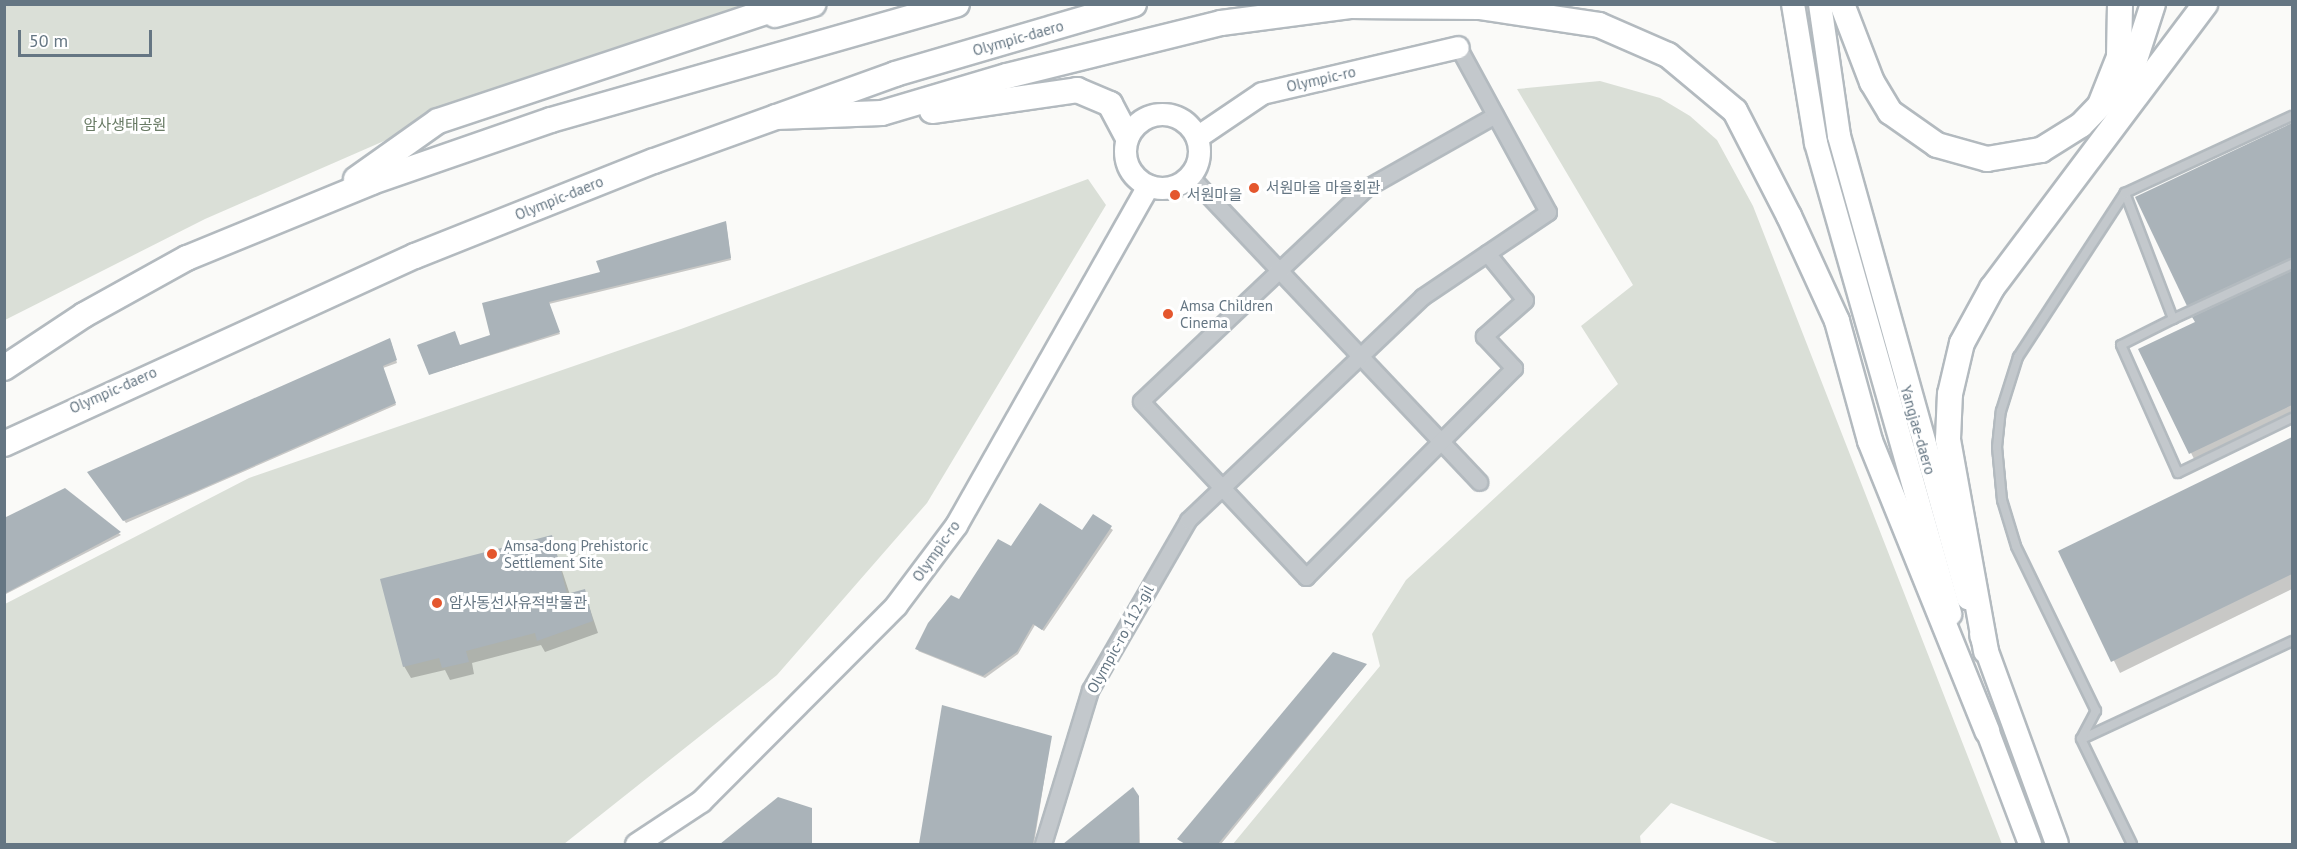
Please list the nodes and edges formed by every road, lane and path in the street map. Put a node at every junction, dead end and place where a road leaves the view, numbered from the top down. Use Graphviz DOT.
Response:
graph roads {
  1 [pos="790,4"];
  2 [pos="813,4"];
  3 [pos="957,4"];
  4 [pos="1134,4"];
  5 [pos="1793,4"];
  6 [pos="1820,4"];
  7 [pos="1842,4"];
  8 [pos="2120,4"];
  9 [pos="2152,4"];
  10 [pos="2205,4"];
  11 [pos="1421,5"];
  12 [pos="737,25"];
  13 [pos="1458,47"];
  14 [pos="882,113"];
  15 [pos="1495,115"];
  16 [pos="2292,116"];
  17 [pos="776,117"];
  18 [pos="1127,136"];
  19 [pos="2107,136"];
  20 [pos="1197,137"];
  21 [pos="1190,176"];
  22 [pos="1148,186"];
  23 [pos="2125,193"];
  24 [pos="322,203"];
  25 [pos="1487,253"];
  26 [pos="2292,264"];
  27 [pos="1279,272"];
  28 [pos="2173,319"];
  29 [pos="1360,356"];
  30 [pos="4,368"];
  31 [pos="2292,418"];
  32 [pos="1441,442"];
  33 [pos="4,444"];
  34 [pos="1479,482"];
  35 [pos="1222,487"];
  36 [pos="2292,640"];
  37 [pos="1986,651"];
  38 [pos="1987,731"];
  39 [pos="2081,739"];
  40 [pos="636,844"];
  41 [pos="1043,844"];
  42 [pos="2030,844"];
  43 [pos="2057,844"];
  44 [pos="2132,844"];
  1 -- 12 [label="highway"];
  2 -- 12 [label="highway"];
  3 -- 24 [label="highway"];
  4 -- 17 [label="highway, Olympic-daero"];
  5 -- 38 [label="main road, Yangjae-daero"];
  6 -- 37 [label="main road, Yangjae-daero"];
  7 -- 8 [label="highway"];
  9 -- 19 [label="highway"];
  10 -- 19 [label="highway"];
  11 -- 14 [label="highway"];
  11 -- 38 [label="highway"];
  12 -- 24 [label="highway"];
  13 -- 15 [label="street, Olympic-ro 112-gil"];
  13 -- 20 [label="main road, Olympic-ro"];
  14 -- 17 [label="highway"];
  14 -- 18 [label="highway"];
  15 -- 25 [label="street, Olympic-ro 112-gil"];
  15 -- 27 [label="street"];
  16 -- 23 [label="lane"];
  17 -- 33 [label="highway, Olympic-daero"];
  18 -- 20 [label="main road"];
  18 -- 22 [label="main road"];
  19 -- 37 [label="highway"];
  20 -- 21 [label="main road"];
  21 -- 22 [label="main road"];
  21 -- 27 [label="street"];
  22 -- 40 [label="main road, Olympic-ro"];
  23 -- 28 [label="lane"];
  23 -- 39 [label="lane"];
  24 -- 30 [label="highway"];
  25 -- 29 [label="street, Olympic-ro 112-gil"];
  25 -- 32 [label="street"];
  26 -- 28 [label="lane"];
  27 -- 29 [label="street"];
  27 -- 35 [label="street"];
  28 -- 31 [label="lane"];
  29 -- 32 [label="street"];
  29 -- 35 [label="street, Olympic-ro 112-gil"];
  32 -- 34 [label="street"];
  32 -- 35 [label="street"];
  35 -- 41 [label="street, Olympic-ro 112-gil"];
  36 -- 39 [label="lane"];
  37 -- 43 [label="main road, Yangjae-daero"];
  38 -- 42 [label="main road, Yangjae-daero"];
  39 -- 44 [label="lane"];
}
